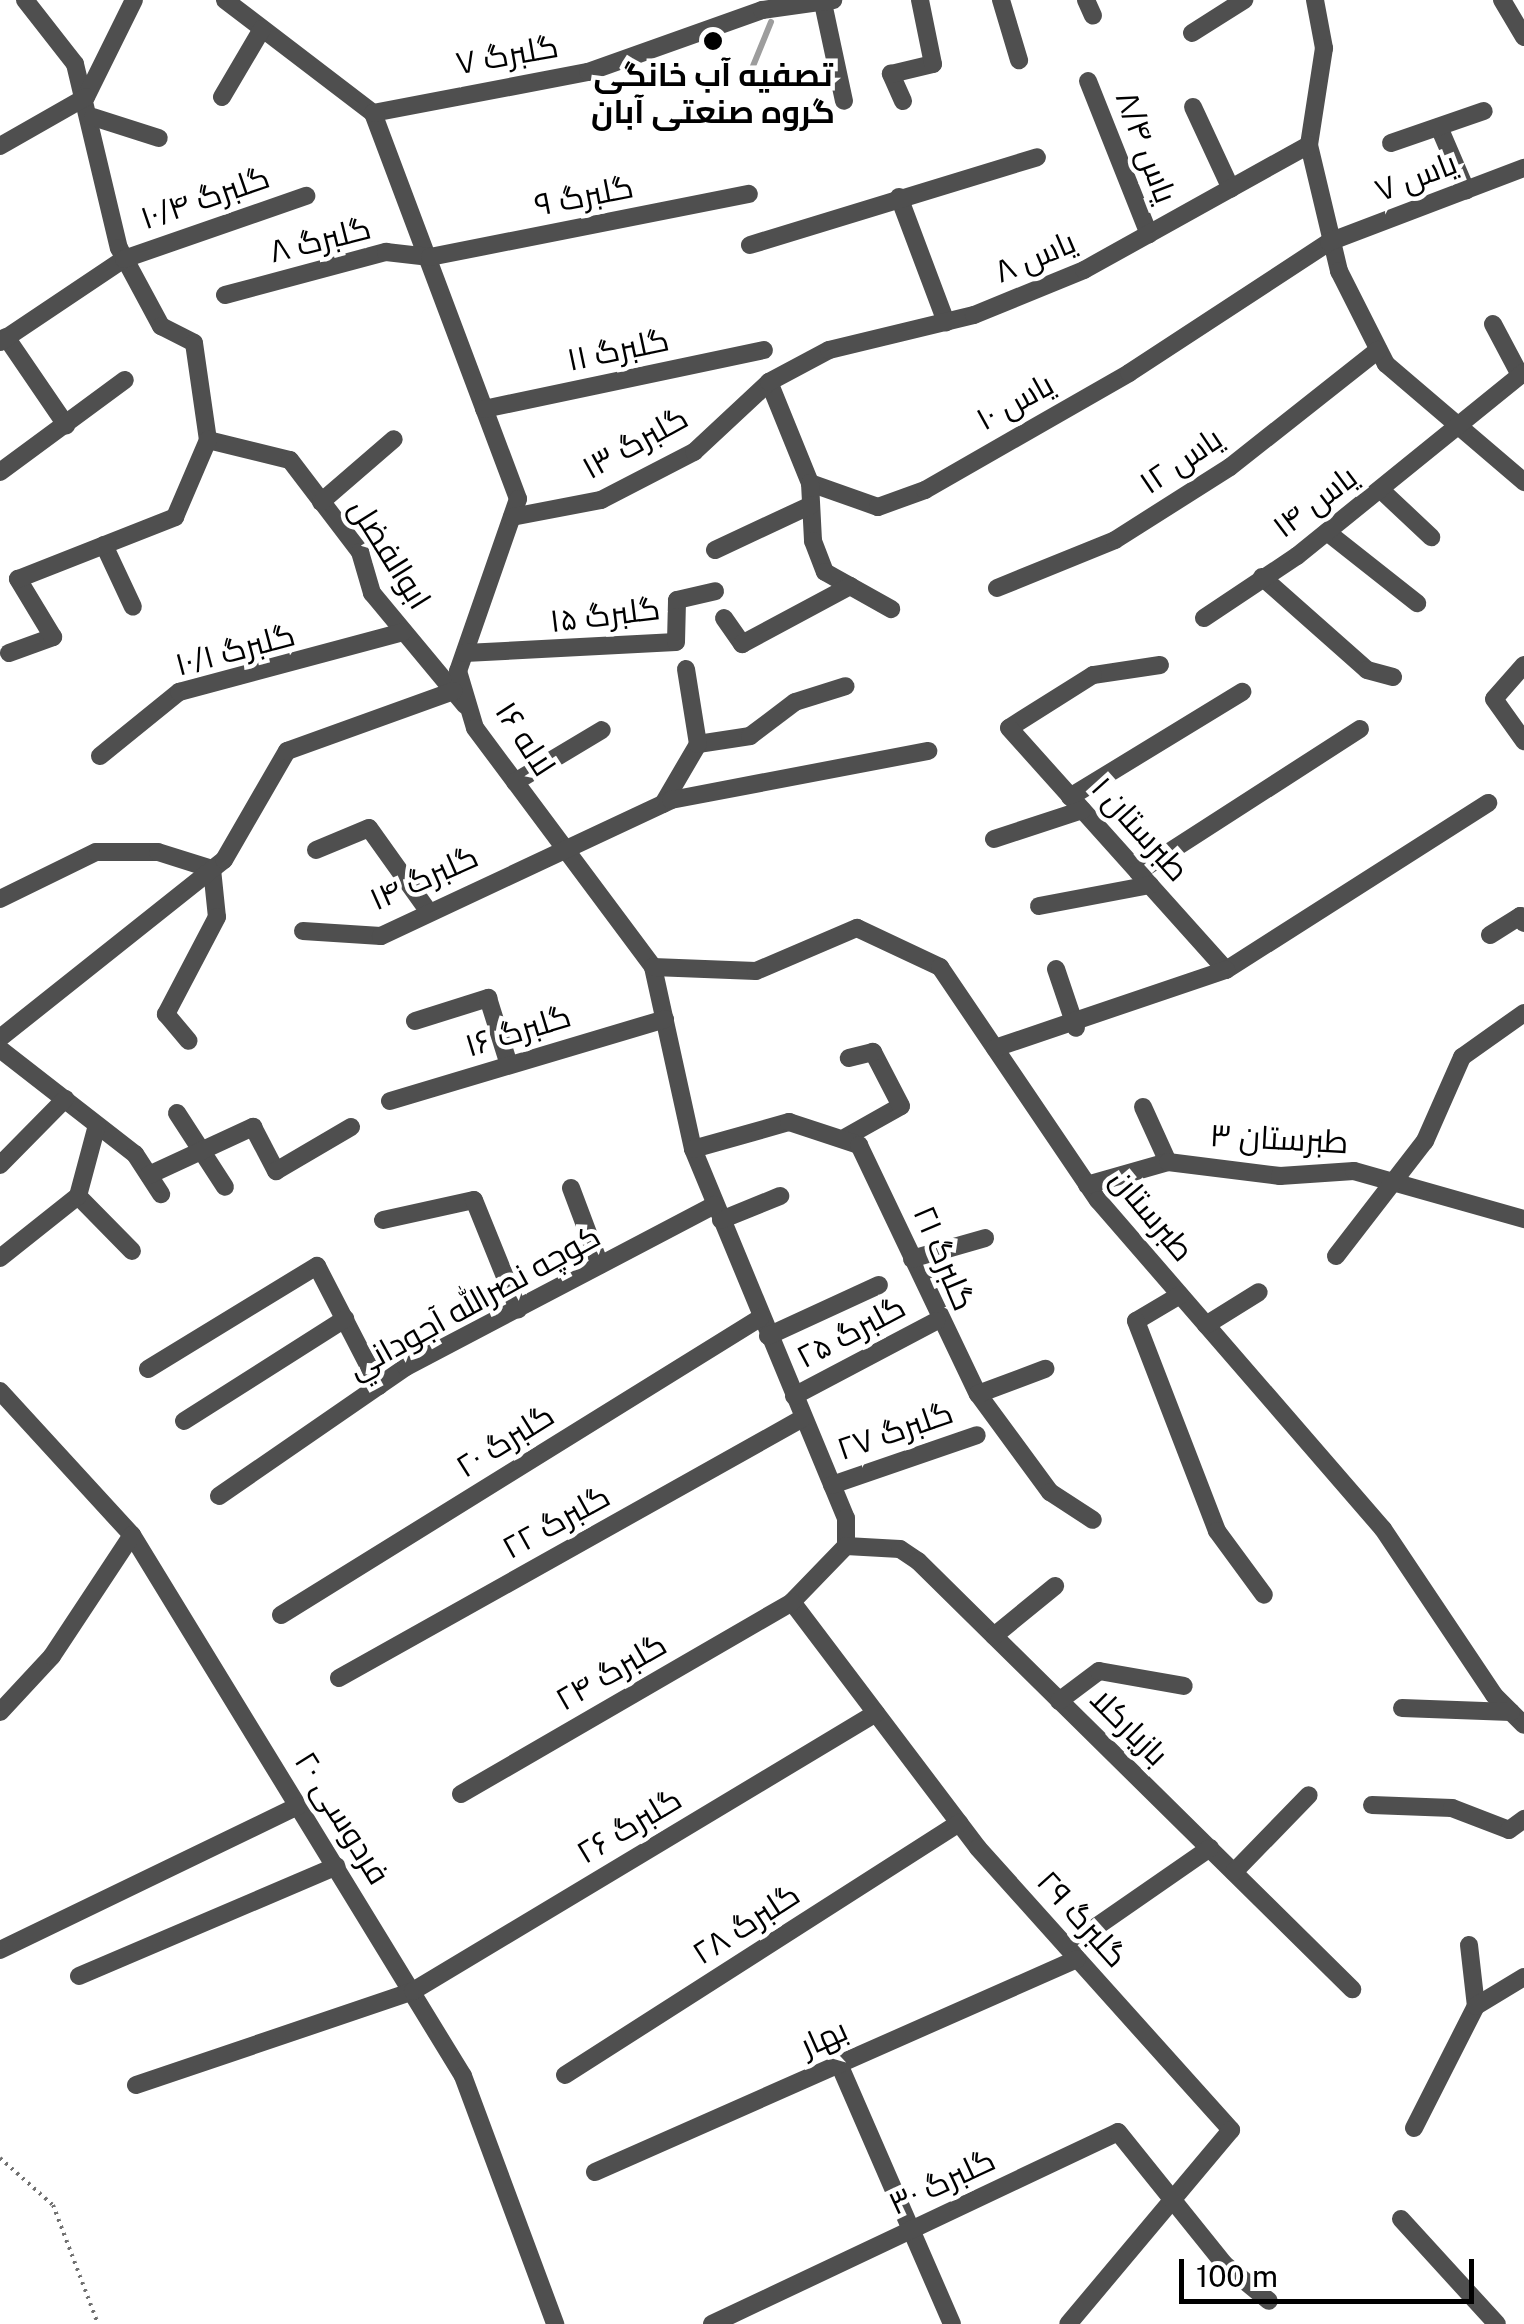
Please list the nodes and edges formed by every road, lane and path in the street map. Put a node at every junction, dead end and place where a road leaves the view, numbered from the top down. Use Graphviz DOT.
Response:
graph roads {
  1 [pos="25,0"];
  2 [pos="134,0"];
  3 [pos="225,0"];
  4 [pos="920,0"];
  5 [pos="1001,0"];
  6 [pos="1244,0"];
  7 [pos="1315,0"];
  8 [pos="1502,0"];
  9 [pos="828,2"];
  10 [pos="751,8"];
  11 [pos="262,28"];
  12 [pos="1192,33"];
  13 [pos="1524,38"];
  14 [pos="1019,60"];
  15 [pos="1088,81"];
  16 [pos="86,97"];
  17 [pos="222,97"];
  18 [pos="903,101"];
  19 [pos="844,102"];
  20 [pos="1194,107"];
  21 [pos="1484,111"];
  22 [pos="373,114"];
  23 [pos="92,117"];
  24 [pos="1439,127"];
  25 [pos="159,138"];
  26 [pos="1390,143"];
  27 [pos="1309,145"];
  28 [pos="0,146"];
  29 [pos="1036,157"];
  30 [pos="1524,168"];
  31 [pos="1230,189"];
  32 [pos="1466,190"];
  33 [pos="750,194"];
  34 [pos="306,196"];
  35 [pos="898,197"];
  36 [pos="1148,234"];
  37 [pos="1328,242"];
  38 [pos="750,245"];
  39 [pos="430,257"];
  40 [pos="124,259"];
  41 [pos="225,295"];
  42 [pos="946,322"];
  43 [pos="1494,324"];
  44 [pos="3,340"];
  45 [pos="764,350"];
  46 [pos="1378,350"];
  47 [pos="1522,373"];
  48 [pos="125,380"];
  49 [pos="769,382"];
  50 [pos="484,409"];
  51 [pos="1453,421"];
  52 [pos="66,425"];
  53 [pos="394,438"];
  54 [pos="208,440"];
  55 [pos="0,472"];
  56 [pos="1524,482"];
  57 [pos="810,483"];
  58 [pos="1381,490"];
  59 [pos="322,502"];
  60 [pos="811,505"];
  61 [pos="512,517"];
  62 [pos="1327,532"];
  63 [pos="1430,537"];
  64 [pos="104,545"];
  65 [pos="715,550"];
  66 [pos="1262,577"];
  67 [pos="18,578"];
  68 [pos="850,586"];
  69 [pos="0,587"];
  70 [pos="997,588"];
  71 [pos="715,590"];
  72 [pos="1417,602"];
  73 [pos="132,607"];
  74 [pos="891,609"];
  75 [pos="724,618"];
  76 [pos="1204,618"];
  77 [pos="403,632"];
  78 [pos="9,653"];
  79 [pos="464,653"];
  80 [pos="1524,665"];
  81 [pos="1160,666"];
  82 [pos="686,669"];
  83 [pos="1394,677"];
  84 [pos="846,686"];
  85 [pos="454,692"];
  86 [pos="1242,692"];
  87 [pos="470,711"];
  88 [pos="1360,729"];
  89 [pos="602,730"];
  90 [pos="1524,741"];
  91 [pos="698,744"];
  92 [pos="928,751"];
  93 [pos="100,756"];
  94 [pos="515,782"];
  95 [pos="1488,802"];
  96 [pos="1076,803"];
  97 [pos="663,804"];
  98 [pos="994,839"];
  99 [pos="563,847"];
  100 [pos="316,850"];
  101 [pos="212,869"];
  102 [pos="1144,879"];
  103 [pos="0,899"];
  104 [pos="1039,906"];
  105 [pos="429,912"];
  106 [pos="1524,923"];
  107 [pos="303,931"];
  108 [pos="1490,935"];
  109 [pos="654,968"];
  110 [pos="1056,969"];
  111 [pos="1226,970"];
  112 [pos="1524,1014"];
  113 [pos="664,1019"];
  114 [pos="416,1022"];
  115 [pos="1076,1028"];
  116 [pos="0,1038"];
  117 [pos="189,1040"];
  118 [pos="995,1048"];
  119 [pos="0,1049"];
  120 [pos="848,1058"];
  121 [pos="509,1065"];
  122 [pos="64,1099"];
  123 [pos="390,1101"];
  124 [pos="1143,1107"];
  125 [pos="177,1113"];
  126 [pos="98,1125"];
  127 [pos="351,1127"];
  128 [pos="846,1136"];
  129 [pos="693,1149"];
  130 [pos="202,1150"];
  131 [pos="1168,1162"];
  132 [pos="0,1165"];
  133 [pos="149,1176"];
  134 [pos="1088,1184"];
  135 [pos="1398,1184"];
  136 [pos="225,1187"];
  137 [pos="571,1188"];
  138 [pos="161,1194"];
  139 [pos="78,1196"];
  140 [pos="780,1196"];
  141 [pos="718,1212"];
  142 [pos="1524,1219"];
  143 [pos="382,1220"];
  144 [pos="985,1238"];
  145 [pos="132,1251"];
  146 [pos="1336,1256"];
  147 [pos="0,1258"];
  148 [pos="912,1259"];
  149 [pos="600,1266"];
  150 [pos="879,1284"];
  151 [pos="1259,1292"];
  152 [pos="1180,1295"];
  153 [pos="518,1308"];
  154 [pos="760,1318"];
  155 [pos="345,1319"];
  156 [pos="936,1321"];
  157 [pos="1206,1325"];
  158 [pos="768,1336"];
  159 [pos="148,1369"];
  160 [pos="1045,1370"];
  161 [pos="379,1386"];
  162 [pos="0,1391"];
  163 [pos="978,1394"];
  164 [pos="794,1396"];
  165 [pos="803,1418"];
  166 [pos="184,1421"];
  167 [pos="977,1434"];
  168 [pos="832,1485"];
  169 [pos="219,1496"];
  170 [pos="1093,1520"];
  171 [pos="132,1535"];
  172 [pos="846,1546"];
  173 [pos="1055,1586"];
  174 [pos="1264,1595"];
  175 [pos="792,1602"];
  176 [pos="281,1614"];
  177 [pos="994,1636"];
  178 [pos="338,1678"];
  179 [pos="1184,1686"];
  180 [pos="1060,1700"];
  181 [pos="1402,1708"];
  182 [pos="0,1712"];
  183 [pos="876,1713"];
  184 [pos="1517,1718"];
  185 [pos="461,1794"];
  186 [pos="1309,1795"];
  187 [pos="1372,1805"];
  188 [pos="298,1806"];
  189 [pos="1524,1819"];
  190 [pos="959,1823"];
  191 [pos="1210,1848"];
  192 [pos="337,1866"];
  193 [pos="1234,1872"];
  194 [pos="1469,1945"];
  195 [pos="0,1950"];
  196 [pos="1072,1953"];
  197 [pos="79,1976"];
  198 [pos="1524,1977"];
  199 [pos="1352,1989"];
  200 [pos="413,1991"];
  201 [pos="1476,2006"];
  202 [pos="839,2064"];
  203 [pos="565,2076"];
  204 [pos="136,2086"];
  205 [pos="1414,2128"];
  206 [pos="0,2158"];
  207 [pos="595,2172"];
  208 [pos="1172,2201"];
  209 [pos="1401,2219"];
  210 [pos="911,2230"];
  211 [pos="1269,2301"];
  212 [pos="98,2324"];
  213 [pos="556,2324"];
  214 [pos="712,2324"];
  215 [pos="952,2324"];
  216 [pos="1068,2324"];
  217 [pos="1496,2324"];
  1 -- 16 [label="street"];
  2 -- 16 [label="street"];
  3 -- 11 [label="street"];
  4 -- 18 [label="street"];
  5 -- 14 [label="street"];
  6 -- 12 [label="street"];
  7 -- 27 [label="street"];
  8 -- 13 [label="street"];
  9 -- 10 [label="street, گلبرگ ۷"];
  9 -- 19 [label="street"];
  10 -- 22 [label="street, گلبرگ ۷"];
  11 -- 17 [label="street"];
  11 -- 22 [label="street"];
  15 -- 36 [label="street, یاس ۸/۴"];
  16 -- 23 [label="street"];
  16 -- 28 [label="street"];
  20 -- 31 [label="street"];
  21 -- 24 [label="street"];
  22 -- 39 [label="street, لاله ۱۶"];
  23 -- 25 [label="street"];
  23 -- 40 [label="street"];
  24 -- 26 [label="street"];
  24 -- 32 [label="street"];
  27 -- 31 [label="street, یاس ۸"];
  27 -- 37 [label="street"];
  29 -- 35 [label="street"];
  30 -- 32 [label="street, یاس ۷"];
  31 -- 36 [label="street, یاس ۸"];
  32 -- 37 [label="street, یاس ۷"];
  33 -- 39 [label="street, گلبرگ ۹"];
  34 -- 40 [label="street, گلبرگ ۱۰/۴"];
  35 -- 38 [label="street"];
  35 -- 42 [label="street"];
  36 -- 42 [label="street, یاس ۸"];
  37 -- 46 [label="street"];
  37 -- 57 [label="street, یاس ۱۰"];
  39 -- 41 [label="street, گلبرگ ۸"];
  39 -- 50 [label="street, لاله ۱۶"];
  40 -- 44 [label="street, گلبرگ ۱۰/۴"];
  40 -- 54 [label="street"];
  42 -- 49 [label="street, یاس ۸"];
  43 -- 47 [label="street"];
  44 -- 52 [label="street"];
  45 -- 50 [label="street, گلبرگ ۱۱"];
  46 -- 51 [label="street"];
  46 -- 70 [label="street, یاس ۱۲"];
  47 -- 51 [label="street, یاس ۱۴"];
  48 -- 52 [label="street"];
  49 -- 57 [label="street"];
  49 -- 61 [label="street, گلبرگ ۱۳"];
  50 -- 61 [label="street, لاله ۱۶"];
  51 -- 56 [label="street"];
  51 -- 58 [label="street, یاس ۱۴"];
  52 -- 55 [label="street"];
  53 -- 59 [label="street"];
  54 -- 59 [label="street, ابوالفضل"];
  54 -- 64 [label="street"];
  57 -- 60 [label="street"];
  58 -- 62 [label="street, یاس ۱۴"];
  58 -- 63 [label="street"];
  59 -- 77 [label="street, ابوالفضل"];
  60 -- 65 [label="street"];
  60 -- 68 [label="street"];
  61 -- 79 [label="street, لاله ۱۶"];
  62 -- 66 [label="street, یاس ۱۴"];
  62 -- 72 [label="street"];
  64 -- 67 [label="street"];
  64 -- 73 [label="street"];
  66 -- 76 [label="street, یاس ۱۴"];
  66 -- 83 [label="street"];
  67 -- 69 [label="street"];
  67 -- 78 [label="street"];
  68 -- 74 [label="street"];
  68 -- 75 [label="street"];
  71 -- 79 [label="street, گلبرگ ۱۵"];
  77 -- 85 [label="street, ابوالفضل"];
  77 -- 93 [label="street, گلبرگ ۱۰/۱"];
  79 -- 87 [label="street, لاله ۱۶"];
  80 -- 90 [label="street"];
  81 -- 96 [label="street, طبرستان ۱"];
  82 -- 91 [label="street"];
  84 -- 91 [label="street"];
  85 -- 87 [label="street, ابوالفضل"];
  85 -- 101 [label="street"];
  86 -- 96 [label="street"];
  87 -- 94 [label="street, لاله ۱۶"];
  88 -- 102 [label="street"];
  89 -- 94 [label="street"];
  91 -- 97 [label="street"];
  92 -- 97 [label="street, گلبرگ ۱۴"];
  94 -- 99 [label="street, لاله ۱۶"];
  95 -- 111 [label="street"];
  96 -- 98 [label="street"];
  96 -- 102 [label="street, طبرستان ۱"];
  97 -- 99 [label="street, گلبرگ ۱۴"];
  99 -- 105 [label="street, گلبرگ ۱۴"];
  99 -- 109 [label="street, لاله ۱۶"];
  100 -- 105 [label="street"];
  101 -- 103 [label="street"];
  101 -- 116 [label="street"];
  101 -- 117 [label="street"];
  102 -- 104 [label="street"];
  102 -- 111 [label="street, طبرستان ۱"];
  105 -- 107 [label="street, گلبرگ ۱۴"];
  106 -- 108 [label="street"];
  109 -- 113 [label="street, لاله ۱۶"];
  109 -- 118 [label="street, طبرستان"];
  110 -- 115 [label="street"];
  111 -- 115 [label="street"];
  112 -- 135 [label="street"];
  113 -- 121 [label="street, گلبرگ ۱۶"];
  113 -- 129 [label="street, لاله ۱۶"];
  114 -- 121 [label="street"];
  115 -- 118 [label="street"];
  118 -- 134 [label="street, طبرستان"];
  119 -- 122 [label="street"];
  120 -- 128 [label="street"];
  121 -- 123 [label="street, گلبرگ ۱۶"];
  122 -- 126 [label="street"];
  122 -- 132 [label="street"];
  124 -- 131 [label="street"];
  125 -- 130 [label="street"];
  126 -- 133 [label="street"];
  126 -- 139 [label="street"];
  127 -- 130 [label="street"];
  128 -- 129 [label="street"];
  128 -- 148 [label="street, گلبرگ ۲۱"];
  129 -- 141 [label="street, لاله ۱۶"];
  130 -- 133 [label="street"];
  130 -- 136 [label="street"];
  131 -- 134 [label="street, طبرستان ۳"];
  131 -- 135 [label="street, طبرستان ۳"];
  133 -- 138 [label="street"];
  134 -- 152 [label="street, طبرستان"];
  135 -- 142 [label="street, طبرستان ۳"];
  135 -- 146 [label="street"];
  137 -- 149 [label="street"];
  139 -- 145 [label="street"];
  139 -- 147 [label="street"];
  140 -- 141 [label="street, كوچه نصرالله آجوداني"];
  141 -- 149 [label="street, كوچه نصرالله آجوداني"];
  141 -- 154 [label="street, لاله ۱۶"];
  143 -- 153 [label="street"];
  144 -- 148 [label="street"];
  148 -- 156 [label="street, گلبرگ ۲۱"];
  149 -- 153 [label="street, كوچه نصرالله آجوداني"];
  150 -- 158 [label="street"];
  151 -- 157 [label="street"];
  152 -- 157 [label="street, طبرستان"];
  152 -- 174 [label="street"];
  153 -- 161 [label="street, كوچه نصرالله آجوداني"];
  154 -- 158 [label="street, لاله ۱۶"];
  154 -- 176 [label="street, گلبرگ ۲۰"];
  155 -- 159 [label="street"];
  155 -- 161 [label="street"];
  155 -- 166 [label="street"];
  156 -- 163 [label="street, گلبرگ ۲۱"];
  156 -- 164 [label="street, گلبرگ ۲۵"];
  157 -- 184 [label="street, طبرستان"];
  158 -- 164 [label="street, لاله ۱۶"];
  160 -- 163 [label="street"];
  161 -- 169 [label="street, كوچه نصرالله آجوداني"];
  162 -- 171 [label="street, فردوسی ۲۰"];
  163 -- 170 [label="street, گلبرگ ۲۱"];
  164 -- 165 [label="street, لاله ۱۶"];
  165 -- 168 [label="street, لاله ۱۶"];
  165 -- 178 [label="street, گلبرگ ۲۲"];
  167 -- 168 [label="street, گلبرگ ۲۷"];
  168 -- 172 [label="street, لاله ۱۶"];
  171 -- 182 [label="street"];
  171 -- 188 [label="street, فردوسی ۲۰"];
  172 -- 175 [label="street"];
  172 -- 177 [label="street, بازیارکلا"];
  173 -- 177 [label="street"];
  175 -- 183 [label="street, گلبرگ ۲۹"];
  175 -- 185 [label="street, گلبرگ ۲۴"];
  177 -- 180 [label="street, بازیارکلا"];
  179 -- 180 [label="street"];
  180 -- 191 [label="street, بازیارکلا"];
  181 -- 184 [label="street"];
  183 -- 190 [label="street, گلبرگ ۲۹"];
  183 -- 200 [label="street, گلبرگ ۲۶"];
  186 -- 193 [label="street"];
  187 -- 189 [label="street"];
  188 -- 192 [label="street, فردوسی ۲۰"];
  188 -- 195 [label="street"];
  190 -- 196 [label="street, گلبرگ ۲۹"];
  190 -- 203 [label="street, گلبرگ ۲۸"];
  191 -- 193 [label="street, بازیارکلا"];
  191 -- 196 [label="street, بهار"];
  192 -- 197 [label="street"];
  192 -- 200 [label="street, فردوسی ۲۰"];
  193 -- 199 [label="street, بازیارکلا"];
  194 -- 201 [label="street"];
  196 -- 202 [label="street, بهار"];
  196 -- 208 [label="street, گلبرگ ۲۹"];
  198 -- 201 [label="street"];
  200 -- 204 [label="street, گلبرگ ۲۶"];
  200 -- 213 [label="street, فردوسی ۲۰"];
  201 -- 205 [label="street"];
  202 -- 207 [label="street, بهار"];
  202 -- 210 [label="street"];
  206 -- 212 [label="path"];
  208 -- 210 [label="street, گلبرگ ۳۰"];
  208 -- 211 [label="street"];
  208 -- 216 [label="street, گلبرگ ۲۹"];
  209 -- 217 [label="street"];
  210 -- 214 [label="street, گلبرگ ۳۰"];
  210 -- 215 [label="street"];
}
